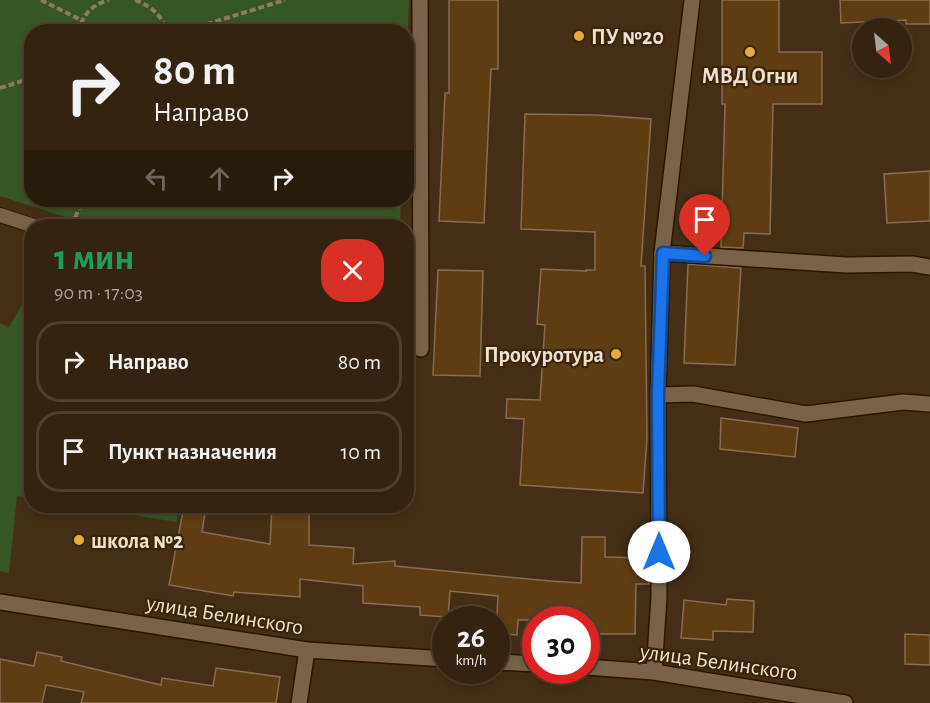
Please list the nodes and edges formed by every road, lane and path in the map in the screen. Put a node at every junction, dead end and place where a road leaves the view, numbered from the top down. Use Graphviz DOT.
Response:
graph roads {
  1 [pos="41,0"];
  2 [pos="109,0"];
  3 [pos="135,0"];
  4 [pos="285,0"];
  5 [pos="420,0"];
  6 [pos="692,0"];
  7 [pos="81,20"];
  8 [pos="80,24"];
  9 [pos="165,24"];
  10 [pos="207,24"];
  11 [pos="24,80"];
  12 [pos="0,88"];
  13 [pos="0,215"];
  14 [pos="24,223"];
  15 [pos="663,253"];
  16 [pos="930,267"];
  17 [pos="414,347"];
  18 [pos="658,395"];
  19 [pos="930,404"];
  20 [pos="0,602"];
  21 [pos="307,650"];
  22 [pos="432,657"];
  23 [pos="600,668"];
  24 [pos="654,672"];
  25 [pos="299,703"];
  26 [pos="845,703"];
  1 -- 7 [label="path"];
  2 -- 7 [label="path"];
  3 -- 9 [label="path"];
  4 -- 10 [label="path"];
  5 -- 17 [label="street"];
  6 -- 15 [label="street"];
  7 -- 8 [label="path"];
  11 -- 12 [label="path"];
  13 -- 14 [label="lane"];
  15 -- 16 [label="street"];
  15 -- 18 [label="street"];
  18 -- 19 [label="street"];
  18 -- 24 [label="street"];
  20 -- 21 [label="street, улица Белинского"];
  21 -- 22 [label="street, улица Белинского"];
  21 -- 25 [label="street"];
  23 -- 24 [label="street, улица Белинского"];
  24 -- 26 [label="street, улица Белинского"];
}
